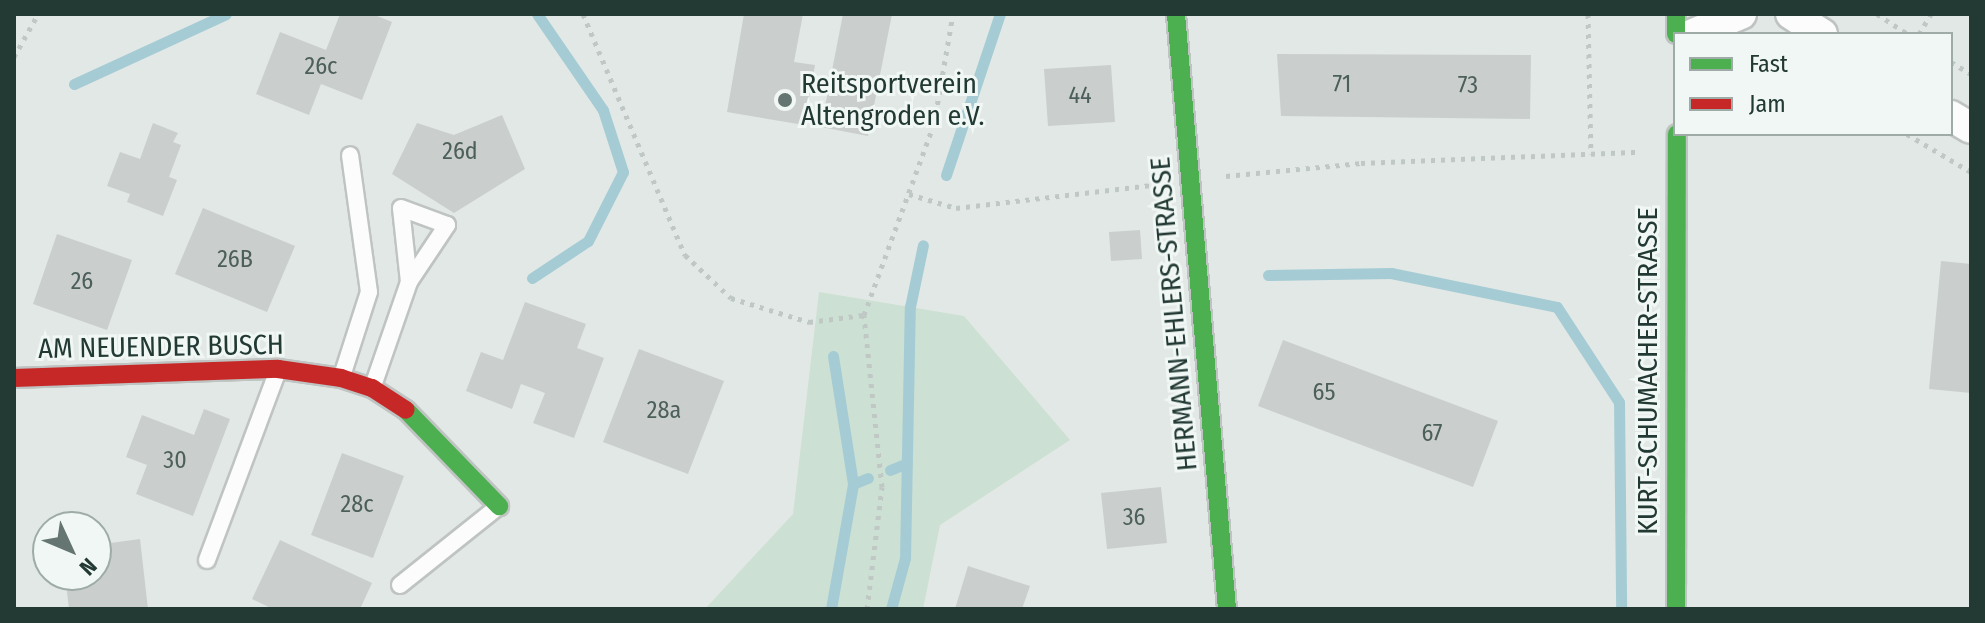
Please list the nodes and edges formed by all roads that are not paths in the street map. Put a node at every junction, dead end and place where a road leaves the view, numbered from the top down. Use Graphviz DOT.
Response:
graph roads {
  1 [pos="1176,14"];
  2 [pos="1741,14"];
  3 [pos="1791,14"];
  4 [pos="1698,32"];
  5 [pos="1819,32"];
  6 [pos="1953,117"];
  7 [pos="1971,128"];
  8 [pos="1677,140"];
  9 [pos="350,155"];
  10 [pos="409,282"];
  11 [pos="278,369"];
  12 [pos="14,378"];
  13 [pos="341,378"];
  14 [pos="372,388"];
  15 [pos="499,506"];
  16 [pos="207,560"];
  17 [pos="400,585"];
  18 [pos="1227,609"];
  19 [pos="1676,609"];
  1 -- 18 [label="street, HERMANN-EHLERS-STRASSE"];
  2 -- 4 [label="street"];
  3 -- 5 [label="street"];
  6 -- 7 [label="street"];
  8 -- 19 [label="street, KURT-SCHUMACHER-STRASSE"];
  9 -- 13 [label="lane"];
  10 -- 14 [label="lane"];
  11 -- 12 [label="street, AM NEUENDER BUSCH"];
  11 -- 13 [label="street, AM NEUENDER BUSCH"];
  11 -- 16 [label="lane"];
  13 -- 14 [label="street, AM NEUENDER BUSCH"];
  14 -- 15 [label="street, AM NEUENDER BUSCH"];
  15 -- 17 [label="lane"];
}
